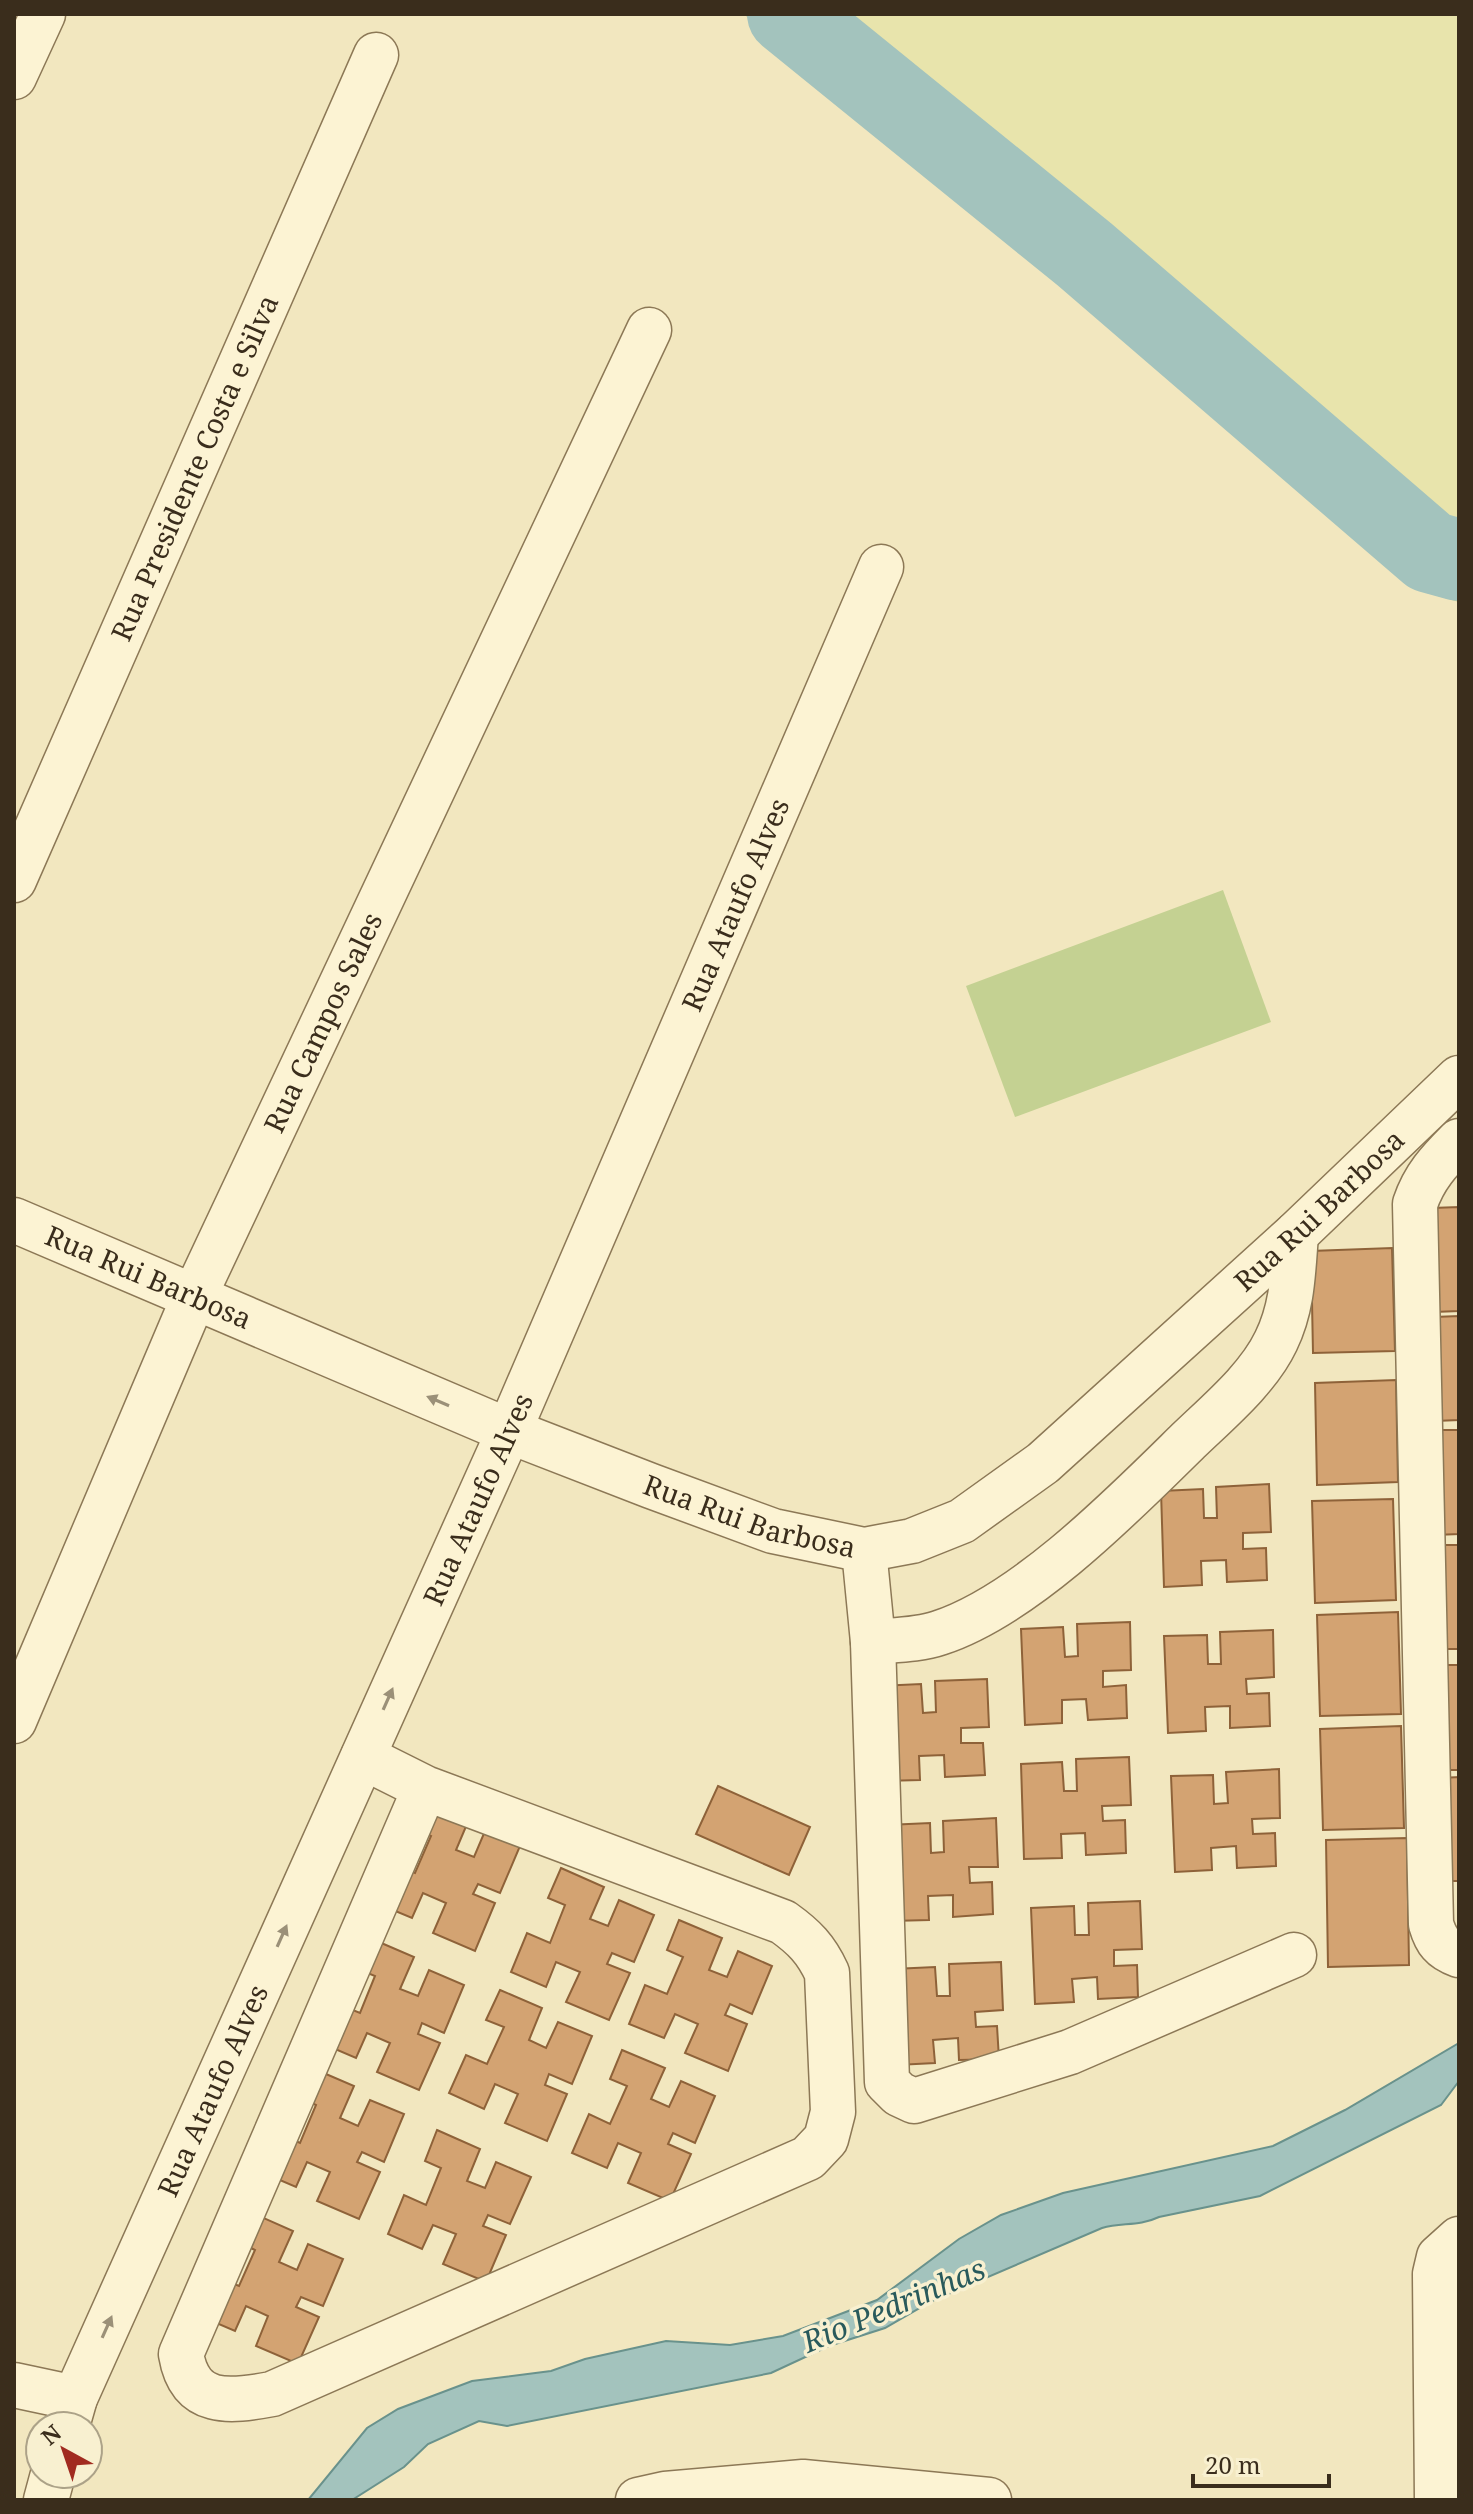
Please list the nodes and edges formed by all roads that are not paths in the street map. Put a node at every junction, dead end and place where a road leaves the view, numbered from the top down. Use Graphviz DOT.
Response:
graph roads {
  1 [pos="43,14"];
  2 [pos="376,55"];
  3 [pos="14,77"];
  4 [pos="649,330"];
  5 [pos="881,567"];
  6 [pos="14,880"];
  7 [pos="1459,1078"];
  8 [pos="1459,1141"];
  9 [pos="14,1220"];
  10 [pos="1296,1234"];
  11 [pos="194,1297"];
  12 [pos="509,1431"];
  13 [pos="864,1550"];
  14 [pos="873,1642"];
  15 [pos="14,1721"];
  16 [pos="363,1757"];
  17 [pos="425,1788"];
  18 [pos="1294,1955"];
  19 [pos="1459,1955"];
  20 [pos="1454,2241"];
  21 [pos="14,2385"];
  22 [pos="67,2410"];
  23 [pos="72,2410"];
  24 [pos="638,2500"];
  25 [pos="989,2500"];
  26 [pos="1437,2500"];
  1 -- 3 [label="street"];
  2 -- 6 [label="street, Rua Presidente Costa e Silva"];
  4 -- 11 [label="street, Rua Campos Sales"];
  5 -- 12 [label="street, Rua Ataufo Alves"];
  7 -- 10 [label="street, Rua Rui Barbosa"];
  8 -- 19 [label="street"];
  9 -- 11 [label="street, Rua Rui Barbosa"];
  10 -- 13 [label="street, Rua Rui Barbosa"];
  10 -- 14 [label="street"];
  12 -- 11 [label="street, Rua Rui Barbosa, one-way"];
  11 -- 15 [label="street, Rua Campos Sales"];
  12 -- 13 [label="street, Rua Rui Barbosa"];
  16 -- 12 [label="street, Rua Ataufo Alves, one-way"];
  13 -- 14 [label="street"];
  14 -- 18 [label="street"];
  16 -- 17 [label="street"];
  23 -- 16 [label="street, Rua Ataufo Alves, one-way"];
  17 -- 17 [label="street"];
  20 -- 26 [label="street"];
  21 -- 22 [label="street"];
  24 -- 25 [label="street"];
}
